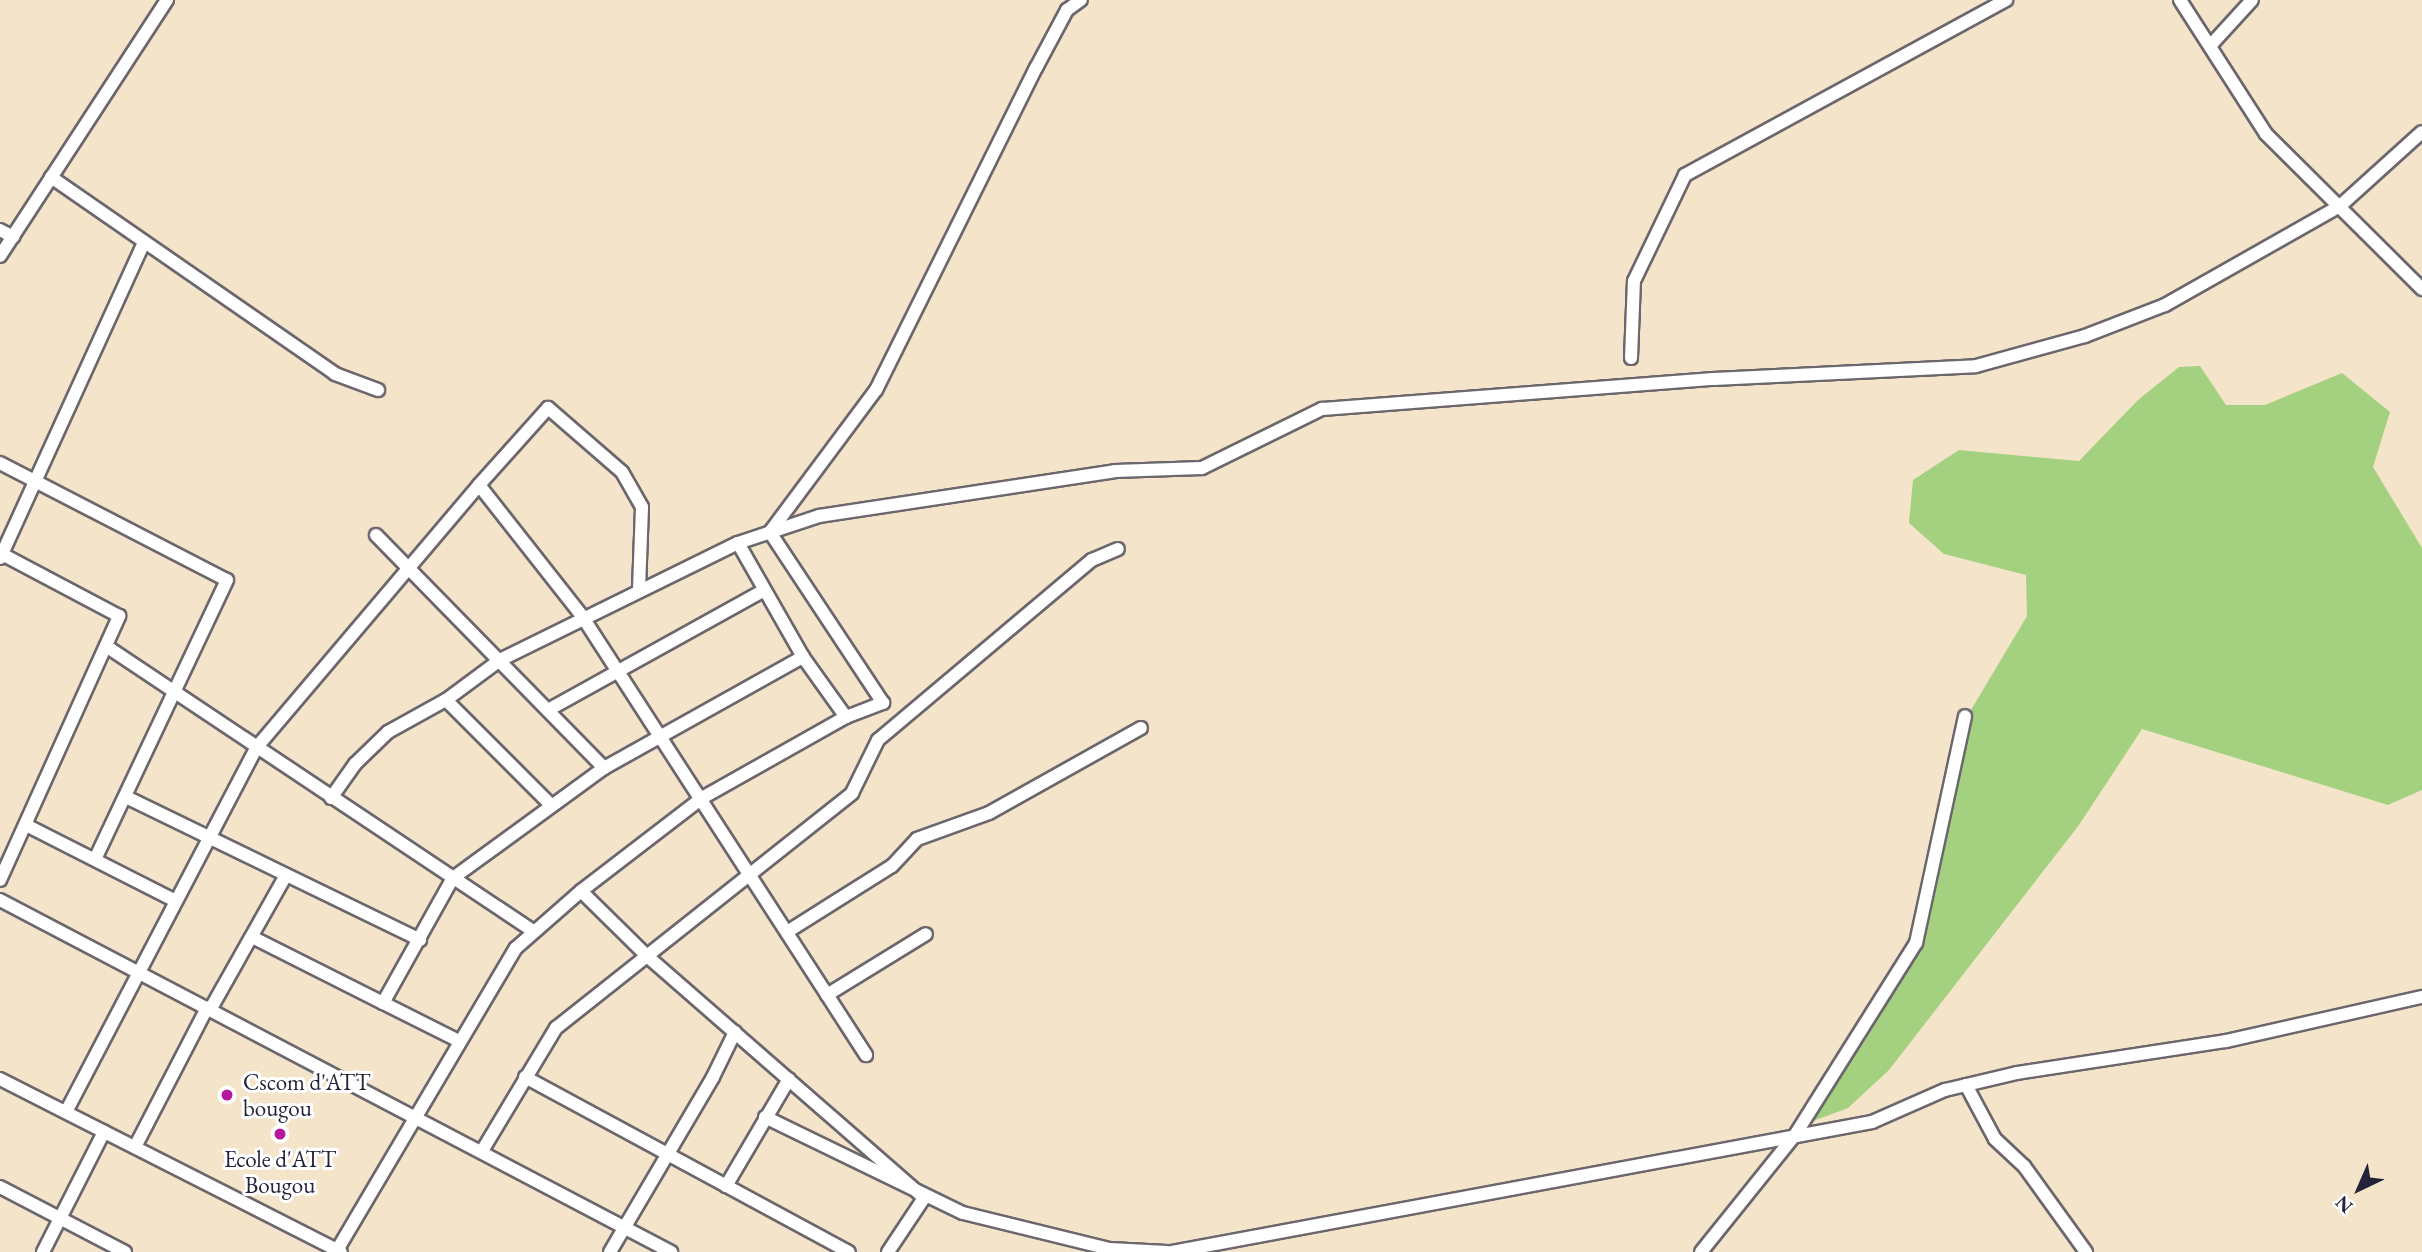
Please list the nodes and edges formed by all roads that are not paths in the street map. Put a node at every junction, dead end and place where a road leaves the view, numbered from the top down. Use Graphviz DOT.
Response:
graph roads {
  1 [pos="167,0"];
  2 [pos="1081,0"];
  3 [pos="2006,0"];
  4 [pos="2179,0"];
  5 [pos="2252,0"];
  6 [pos="2210,46"];
  7 [pos="2422,132"];
  8 [pos="51,177"];
  9 [pos="2340,206"];
  10 [pos="0,229"];
  11 [pos="13,237"];
  12 [pos="144,242"];
  13 [pos="0,256"];
  14 [pos="2422,289"];
  15 [pos="1631,358"];
  16 [pos="378,390"];
  17 [pos="0,463"];
  18 [pos="35,480"];
  19 [pos="479,485"];
  20 [pos="769,533"];
  21 [pos="376,535"];
  22 [pos="738,542"];
  23 [pos="1118,549"];
  24 [pos="1,555"];
  25 [pos="408,568"];
  26 [pos="639,589"];
  27 [pos="763,591"];
  28 [pos="582,616"];
  29 [pos="106,646"];
  30 [pos="803,657"];
  31 [pos="500,660"];
  32 [pos="617,670"];
  33 [pos="174,693"];
  34 [pos="446,700"];
  35 [pos="548,710"];
  36 [pos="1965,716"];
  37 [pos="846,717"];
  38 [pos="1141,728"];
  39 [pos="660,736"];
  40 [pos="256,748"];
  41 [pos="604,768"];
  42 [pos="126,797"];
  43 [pos="331,798"];
  44 [pos="702,798"];
  45 [pos="550,804"];
  46 [pos="26,825"];
  47 [pos="208,837"];
  48 [pos="96,857"];
  49 [pos="4,862"];
  50 [pos="286,874"];
  51 [pos="749,875"];
  52 [pos="453,878"];
  53 [pos="0,880"];
  54 [pos="580,891"];
  55 [pos="0,900"];
  56 [pos="174,900"];
  57 [pos="533,931"];
  58 [pos="787,933"];
  59 [pos="926,934"];
  60 [pos="252,937"];
  61 [pos="420,940"];
  62 [pos="647,956"];
  63 [pos="136,971"];
  64 [pos="827,995"];
  65 [pos="2422,997"];
  66 [pos="383,1003"];
  67 [pos="208,1009"];
  68 [pos="735,1032"];
  69 [pos="459,1041"];
  70 [pos="866,1055"];
  71 [pos="525,1077"];
  72 [pos="0,1079"];
  73 [pos="789,1079"];
  74 [pos="1966,1085"];
  75 [pos="66,1112"];
  76 [pos="765,1117"];
  77 [pos="415,1118"];
  78 [pos="104,1132"];
  79 [pos="1795,1135"];
  80 [pos="135,1147"];
  81 [pos="482,1152"];
  82 [pos="667,1155"];
  83 [pos="726,1186"];
  84 [pos="0,1187"];
  85 [pos="923,1198"];
  86 [pos="60,1218"];
  87 [pos="625,1227"];
  88 [pos="338,1251"];
  89 [pos="43,1252"];
  90 [pos="125,1252"];
  91 [pos="610,1252"];
  92 [pos="671,1252"];
  93 [pos="849,1252"];
  94 [pos="888,1252"];
  95 [pos="1170,1252"];
  96 [pos="1701,1252"];
  97 [pos="2086,1252"];
  1 -- 8 [label="street"];
  2 -- 20 [label="street"];
  3 -- 15 [label="street"];
  4 -- 6 [label="street"];
  5 -- 6 [label="street"];
  6 -- 9 [label="street"];
  7 -- 9 [label="street"];
  8 -- 11 [label="street"];
  8 -- 12 [label="street"];
  9 -- 14 [label="street"];
  9 -- 20 [label="street"];
  10 -- 11 [label="street"];
  11 -- 13 [label="street"];
  12 -- 16 [label="street"];
  12 -- 18 [label="street"];
  17 -- 18 [label="street"];
  18 -- 24 [label="street"];
  18 -- 33 [label="street"];
  19 -- 25 [label="street"];
  19 -- 26 [label="street"];
  19 -- 28 [label="street"];
  20 -- 22 [label="street"];
  20 -- 37 [label="street"];
  21 -- 25 [label="street"];
  22 -- 26 [label="street"];
  22 -- 27 [label="street"];
  23 -- 51 [label="street"];
  24 -- 29 [label="street"];
  25 -- 31 [label="street"];
  25 -- 40 [label="street"];
  26 -- 28 [label="street"];
  27 -- 30 [label="street"];
  27 -- 32 [label="street"];
  28 -- 31 [label="street"];
  28 -- 32 [label="street"];
  29 -- 33 [label="street"];
  29 -- 46 [label="street"];
  30 -- 37 [label="street"];
  30 -- 39 [label="street"];
  31 -- 34 [label="street"];
  31 -- 35 [label="street"];
  32 -- 35 [label="street"];
  32 -- 39 [label="street"];
  33 -- 40 [label="street"];
  33 -- 42 [label="street"];
  34 -- 43 [label="street"];
  34 -- 45 [label="street"];
  35 -- 41 [label="street"];
  36 -- 79 [label="street"];
  37 -- 44 [label="street"];
  38 -- 58 [label="street"];
  39 -- 41 [label="street"];
  39 -- 44 [label="street"];
  40 -- 43 [label="street"];
  40 -- 47 [label="street"];
  41 -- 45 [label="street"];
  42 -- 47 [label="street"];
  42 -- 48 [label="street"];
  43 -- 52 [label="street"];
  44 -- 51 [label="street"];
  44 -- 54 [label="street"];
  45 -- 52 [label="street"];
  46 -- 48 [label="street"];
  46 -- 49 [label="street"];
  47 -- 50 [label="street"];
  47 -- 56 [label="street"];
  48 -- 56 [label="street"];
  49 -- 53 [label="street"];
  50 -- 60 [label="street"];
  50 -- 61 [label="street"];
  51 -- 58 [label="street"];
  51 -- 62 [label="street"];
  52 -- 57 [label="street"];
  52 -- 61 [label="street"];
  54 -- 57 [label="street"];
  54 -- 62 [label="street"];
  55 -- 63 [label="street"];
  56 -- 63 [label="street"];
  57 -- 69 [label="street"];
  58 -- 64 [label="street"];
  59 -- 64 [label="street"];
  60 -- 66 [label="street"];
  60 -- 67 [label="street"];
  61 -- 66 [label="street"];
  62 -- 68 [label="street"];
  62 -- 71 [label="street"];
  63 -- 67 [label="street"];
  63 -- 75 [label="street"];
  64 -- 70 [label="street"];
  65 -- 74 [label="street"];
  66 -- 69 [label="street"];
  67 -- 77 [label="street"];
  67 -- 80 [label="street"];
  68 -- 73 [label="street"];
  68 -- 82 [label="street"];
  69 -- 77 [label="street"];
  71 -- 81 [label="street"];
  71 -- 82 [label="street"];
  72 -- 75 [label="street"];
  73 -- 76 [label="street"];
  73 -- 85 [label="street"];
  74 -- 79 [label="street"];
  74 -- 97 [label="street"];
  75 -- 78 [label="street"];
  76 -- 83 [label="street"];
  76 -- 85 [label="street"];
  77 -- 81 [label="street"];
  77 -- 88 [label="street"];
  78 -- 80 [label="street"];
  78 -- 86 [label="street"];
  79 -- 95 [label="street"];
  79 -- 96 [label="street"];
  80 -- 88 [label="street"];
  81 -- 87 [label="street"];
  82 -- 83 [label="street"];
  82 -- 87 [label="street"];
  83 -- 93 [label="street"];
  84 -- 86 [label="street"];
  85 -- 94 [label="street"];
  85 -- 95 [label="street"];
  86 -- 89 [label="street"];
  86 -- 90 [label="street"];
  87 -- 91 [label="street"];
  87 -- 92 [label="street"];
}
